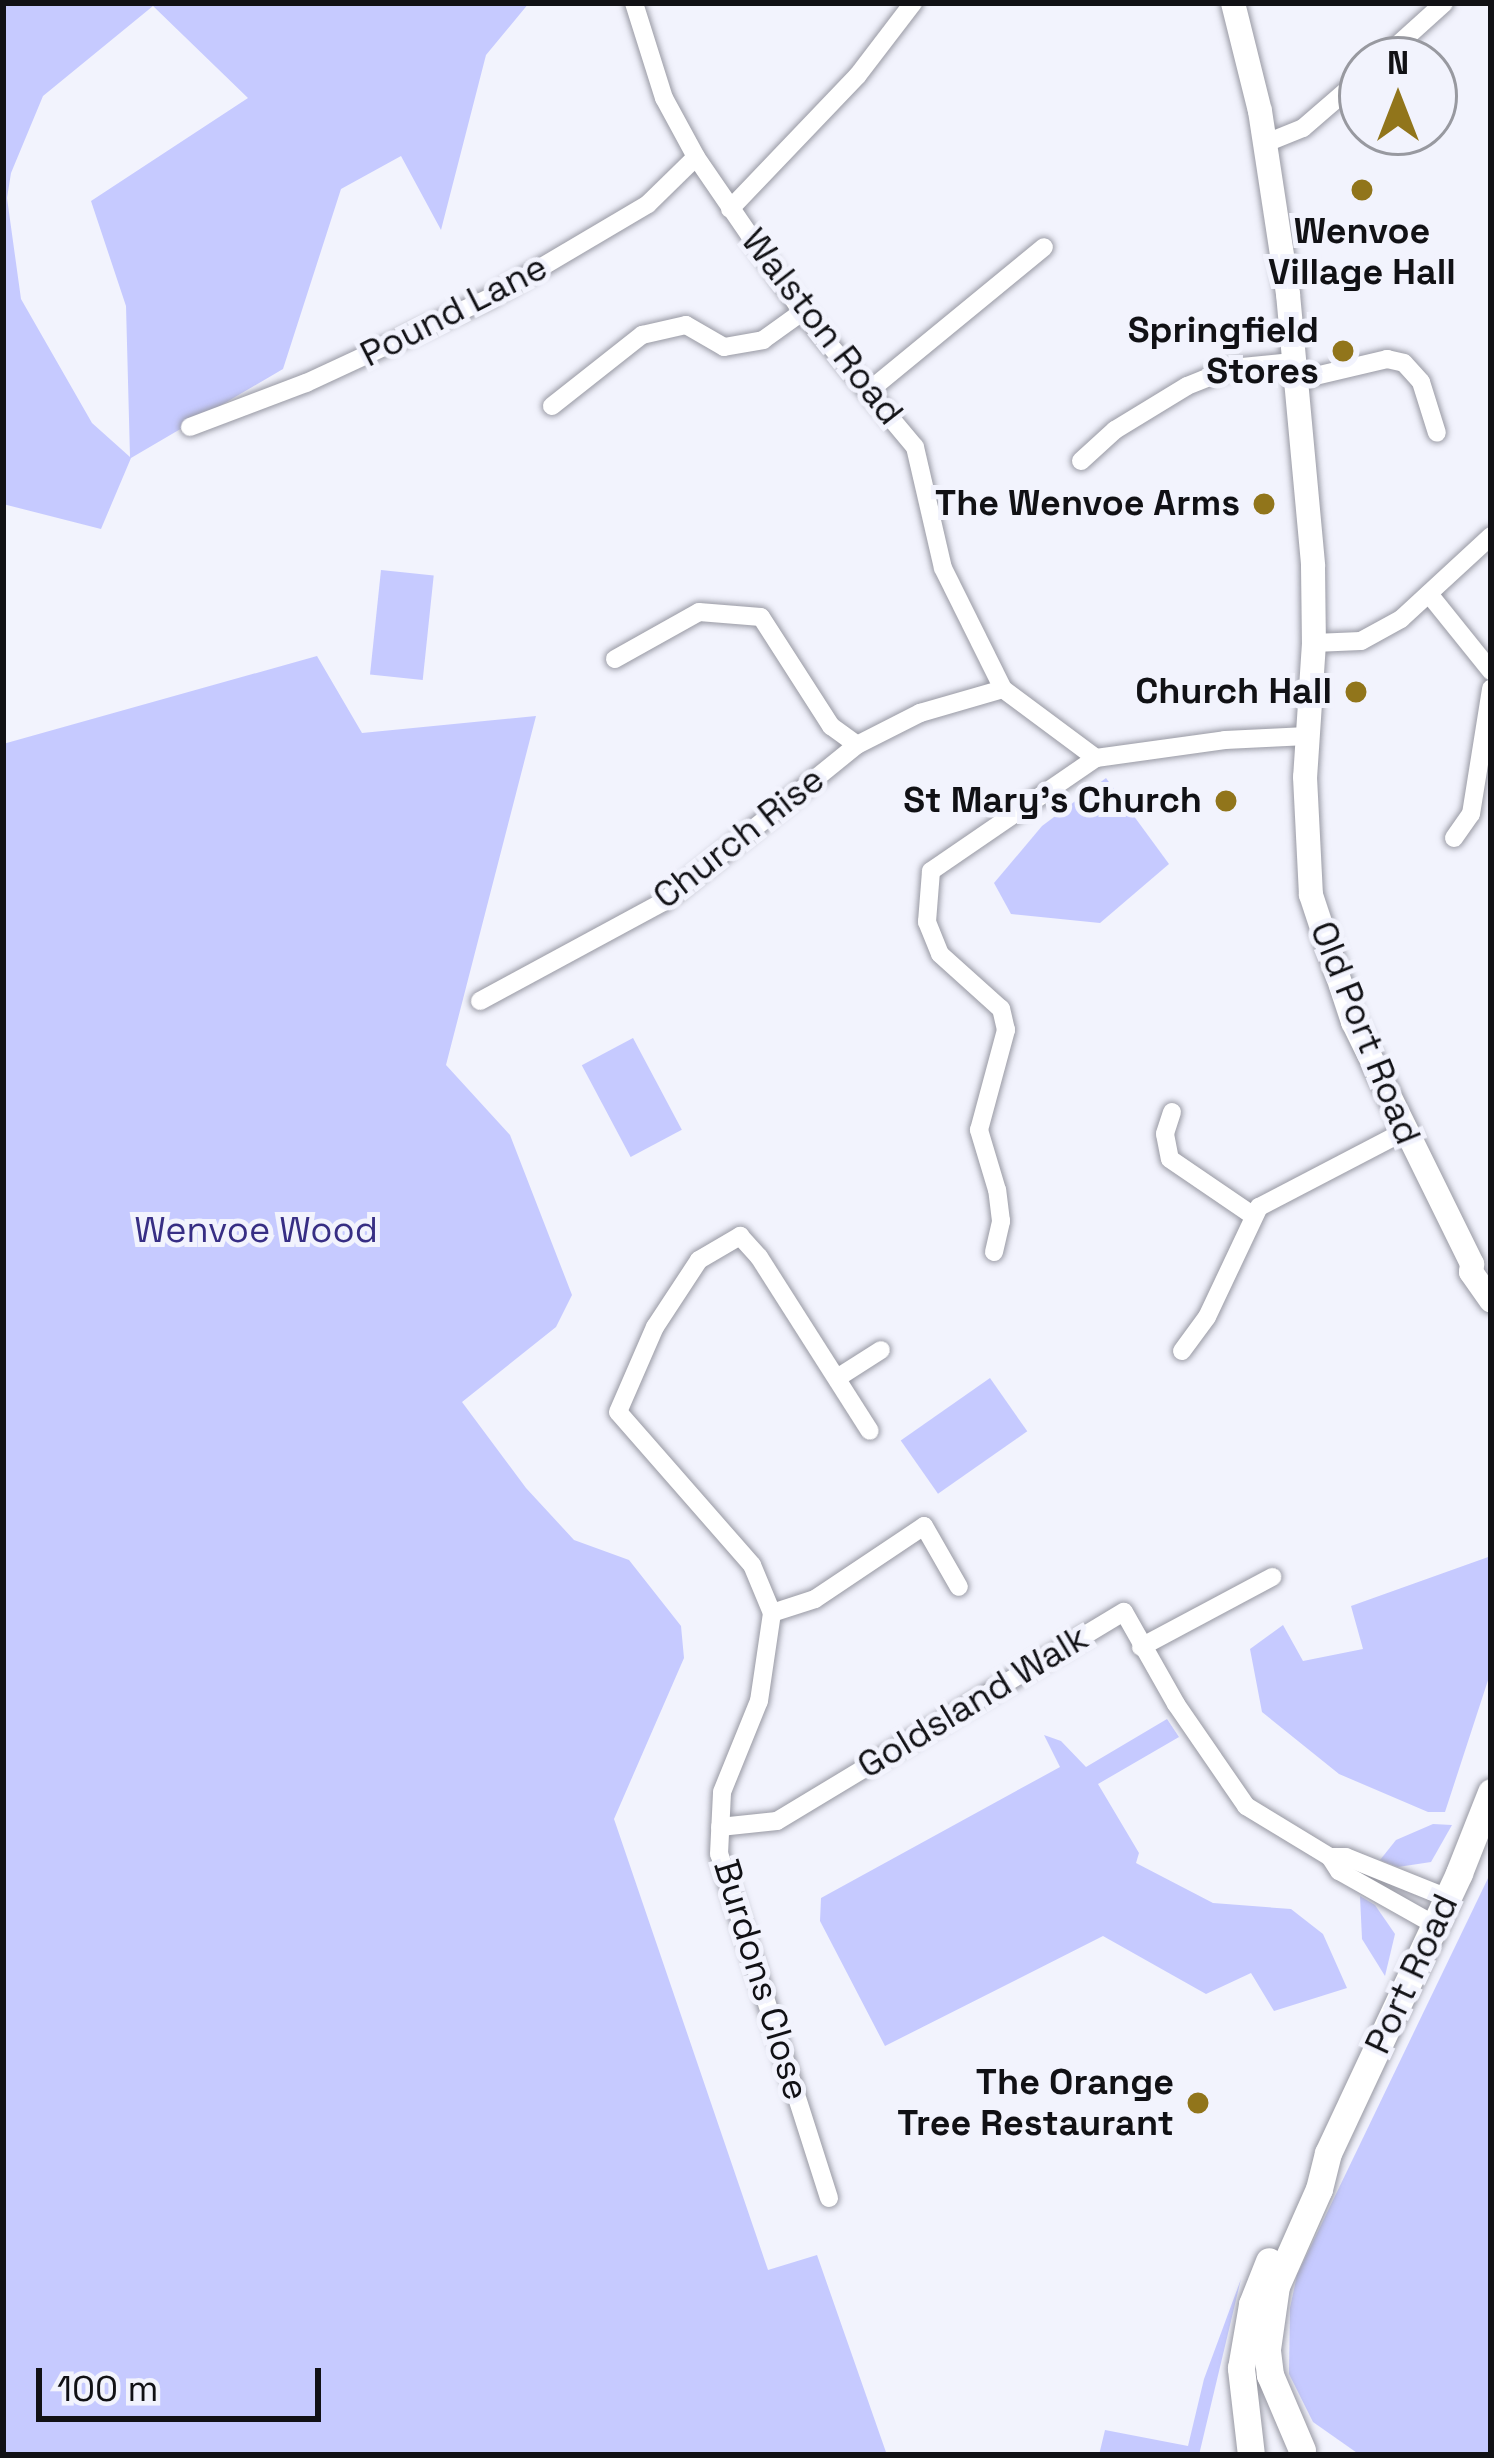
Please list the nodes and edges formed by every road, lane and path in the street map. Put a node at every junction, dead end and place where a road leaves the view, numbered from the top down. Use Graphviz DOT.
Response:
graph roads {
  1 [pos="634,3"];
  2 [pos="913,3"];
  3 [pos="1233,3"];
  4 [pos="1444,3"];
  5 [pos="1408,36"];
  6 [pos="1338,97"];
  7 [pos="1266,143"];
  8 [pos="696,157"];
  9 [pos="730,209"];
  10 [pos="1043,247"];
  11 [pos="802,312"];
  12 [pos="1294,371"];
  13 [pos="870,390"];
  14 [pos="552,406"];
  15 [pos="190,427"];
  16 [pos="1437,433"];
  17 [pos="1081,461"];
  18 [pos="1491,536"];
  19 [pos="1430,594"];
  20 [pos="1315,643"];
  21 [pos="615,658"];
  22 [pos="1491,671"];
  23 [pos="1491,688"];
  24 [pos="1003,689"];
  25 [pos="1307,736"];
  26 [pos="856,745"];
  27 [pos="1096,758"];
  28 [pos="1454,838"];
  29 [pos="480,1001"];
  30 [pos="1172,1112"];
  31 [pos="1403,1132"];
  32 [pos="1252,1215"];
  33 [pos="994,1252"];
  34 [pos="1482,1269"];
  35 [pos="1491,1300"];
  36 [pos="881,1350"];
  37 [pos="1182,1351"];
  38 [pos="837,1378"];
  39 [pos="870,1431"];
  40 [pos="1272,1577"];
  41 [pos="959,1587"];
  42 [pos="772,1613"];
  43 [pos="1142,1647"];
  44 [pos="1491,1792"];
  45 [pos="720,1826"];
  46 [pos="1330,1857"];
  47 [pos="1448,1898"];
  48 [pos="1435,1925"];
  49 [pos="1328,2153"];
  50 [pos="829,2198"];
  51 [pos="1306,2453"];
  52 [pos="1254,2455"];
  1 -- 8 [label="street, Walston Road"];
  2 -- 9 [label="street"];
  3 -- 7 [label="street, Old Port Road"];
  4 -- 5 [label="street"];
  6 -- 7 [label="street"];
  7 -- 12 [label="street, Old Port Road"];
  8 -- 9 [label="street, Walston Road"];
  8 -- 15 [label="street, Pound Lane"];
  9 -- 11 [label="street, Walston Road"];
  10 -- 13 [label="street"];
  11 -- 13 [label="street, Walston Road"];
  11 -- 14 [label="street"];
  12 -- 16 [label="street"];
  12 -- 17 [label="street"];
  12 -- 20 [label="street, Old Port Road"];
  13 -- 24 [label="street, Walston Road"];
  18 -- 19 [label="street"];
  19 -- 20 [label="street"];
  19 -- 22 [label="street"];
  20 -- 25 [label="street, Old Port Road"];
  21 -- 26 [label="street"];
  23 -- 28 [label="street"];
  24 -- 26 [label="street, Church Rise"];
  24 -- 27 [label="street, Walston Road"];
  25 -- 27 [label="street"];
  25 -- 31 [label="street, Old Port Road"];
  26 -- 29 [label="street, Church Rise"];
  27 -- 33 [label="street"];
  30 -- 32 [label="street"];
  31 -- 32 [label="street"];
  31 -- 34 [label="street, Old Port Road"];
  32 -- 37 [label="street"];
  34 -- 35 [label="street, Old Port Road"];
  36 -- 38 [label="street"];
  38 -- 39 [label="street"];
  38 -- 42 [label="street"];
  40 -- 43 [label="street"];
  41 -- 42 [label="street"];
  42 -- 45 [label="street, Burdons Close"];
  43 -- 45 [label="street, Goldsland Walk"];
  43 -- 46 [label="street, Goldsland Walk"];
  44 -- 47 [label="main road, Port Road"];
  45 -- 50 [label="street, Burdons Close"];
  46 -- 47 [label="street, Goldsland Walk"];
  46 -- 48 [label="street, Goldsland Walk"];
  47 -- 48 [label="main road, Port Road"];
  48 -- 49 [label="main road, Port Road"];
  49 -- 51 [label="main road, Port Road"];
  49 -- 52 [label="main road, Port Road"];
  51 -- 52 [label="main road"];
}
